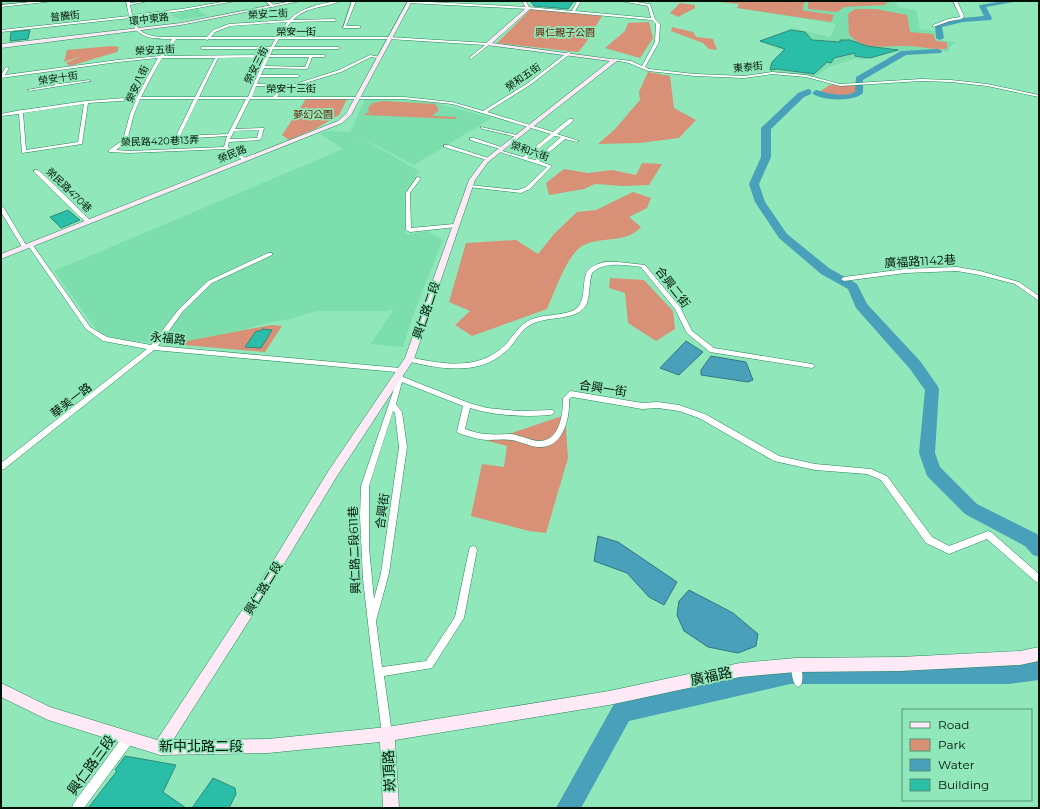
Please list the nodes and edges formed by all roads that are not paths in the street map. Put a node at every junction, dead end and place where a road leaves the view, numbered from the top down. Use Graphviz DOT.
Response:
graph roads {
  1 [pos="52,1"];
  2 [pos="146,1"];
  3 [pos="233,1"];
  4 [pos="287,1"];
  5 [pos="299,1"];
  6 [pos="339,1"];
  7 [pos="354,1"];
  8 [pos="409,1"];
  9 [pos="524,1"];
  10 [pos="579,1"];
  11 [pos="622,1"];
  12 [pos="955,1"];
  13 [pos="128,2"];
  14 [pos="639,2"];
  15 [pos="270,4"];
  16 [pos="1,6"];
  17 [pos="528,8"];
  18 [pos="573,12"];
  19 [pos="130,17"];
  20 [pos="653,19"];
  21 [pos="335,20"];
  22 [pos="289,21"];
  23 [pos="934,26"];
  24 [pos="358,27"];
  25 [pos="136,29"];
  26 [pos="1,31"];
  27 [pos="389,38"];
  28 [pos="207,39"];
  29 [pos="278,39"];
  30 [pos="174,40"];
  31 [pos="488,44"];
  32 [pos="1,45"];
  33 [pos="202,48"];
  34 [pos="273,48"];
  35 [pos="338,48"];
  36 [pos="569,53"];
  37 [pos="268,56"];
  38 [pos="311,56"];
  39 [pos="324,56"];
  40 [pos="160,57"];
  41 [pos="217,57"];
  42 [pos="378,57"];
  43 [pos="471,58"];
  44 [pos="615,60"];
  45 [pos="262,67"];
  46 [pos="7,68"];
  47 [pos="643,68"];
  48 [pos="258,76"];
  49 [pos="298,76"];
  50 [pos="2,77"];
  51 [pos="56,77"];
  52 [pos="89,81"];
  53 [pos="254,85"];
  54 [pos="57,86"];
  55 [pos="296,86"];
  56 [pos="29,90"];
  57 [pos="198,96"];
  58 [pos="1039,96"];
  59 [pos="249,97"];
  60 [pos="275,97"];
  61 [pos="288,97"];
  62 [pos="356,97"];
  63 [pos="140,98"];
  64 [pos="86,102"];
  65 [pos="21,111"];
  66 [pos="485,112"];
  67 [pos="1,115"];
  68 [pos="571,120"];
  69 [pos="529,126"];
  70 [pos="483,128"];
  71 [pos="231,132"];
  72 [pos="553,134"];
  73 [pos="517,136"];
  74 [pos="564,138"];
  75 [pos="472,139"];
  76 [pos="125,141"];
  77 [pos="228,141"];
  78 [pos="577,141"];
  79 [pos="446,146"];
  80 [pos="226,148"];
  81 [pos="500,149"];
  82 [pos="524,158"];
  83 [pos="489,159"];
  84 [pos="245,160"];
  85 [pos="536,162"];
  86 [pos="36,171"];
  87 [pos="419,178"];
  88 [pos="470,186"];
  89 [pos="1,208"];
  90 [pos="89,222"];
  91 [pos="454,226"];
  92 [pos="30,245"];
  93 [pos="270,254"];
  94 [pos="1,257"];
  95 [pos="844,279"];
  96 [pos="1039,299"];
  97 [pos="153,348"];
  98 [pos="409,359"];
  99 [pos="812,366"];
  100 [pos="400,374"];
  101 [pos="392,404"];
  102 [pos="467,405"];
  103 [pos="550,412"];
  104 [pos="1,468"];
  105 [pos="473,550"];
  106 [pos="1039,579"];
  107 [pos="372,622"];
  108 [pos="1039,654"];
  109 [pos="797,666"];
  110 [pos="379,672"];
  111 [pos="798,682"];
  112 [pos="1,690"];
  113 [pos="387,734"];
  114 [pos="128,739"];
  115 [pos="160,748"];
  116 [pos="77,808"];
  117 [pos="391,808"];
  1 -- 16 [label="street"];
  2 -- 13 [label="street"];
  3 -- 19 [label="street, 普騰街"];
  4 -- 15 [label="street, 環中東路"];
  5 -- 15 [label="street, 環中東路"];
  6 -- 22 [label="street, 榮安三街"];
  7 -- 24 [label="street"];
  8 -- 17 [label="street"];
  8 -- 27 [label="street, 榮民路"];
  9 -- 17 [label="street"];
  10 -- 18 [label="street"];
  11 -- 14 [label="street"];
  12 -- 23 [label="street"];
  13 -- 19 [label="street"];
  14 -- 20 [label="street"];
  15 -- 25 [label="street, 環中東路"];
  17 -- 18 [label="street"];
  17 -- 31 [label="street"];
  18 -- 20 [label="street"];
  19 -- 25 [label="street"];
  19 -- 26 [label="street, 普騰街"];
  20 -- 47 [label="street"];
  21 -- 22 [label="street, 榮安二街"];
  22 -- 28 [label="street, 榮安二街"];
  22 -- 29 [label="street, 榮安三街"];
  25 -- 30 [label="street, 榮安一街"];
  25 -- 32 [label="street, 環中東路"];
  27 -- 29 [label="street, 榮安一街"];
  27 -- 31 [label="street, 榮安一街"];
  27 -- 42 [label="street, 榮民路"];
  28 -- 29 [label="street, 榮安一街"];
  28 -- 30 [label="street, 榮安一街"];
  29 -- 34 [label="street, 榮安三街"];
  30 -- 40 [label="street, 榮安八街"];
  31 -- 36 [label="street"];
  31 -- 43 [label="street"];
  33 -- 34 [label="street"];
  34 -- 35 [label="street"];
  34 -- 37 [label="street, 榮安三街"];
  36 -- 44 [label="street"];
  36 -- 66 [label="street, 榮和五街"];
  37 -- 38 [label="street, 榮安五街"];
  37 -- 41 [label="street, 榮安五街"];
  37 -- 45 [label="street, 榮安三街"];
  38 -- 39 [label="street, 榮安五街"];
  38 -- 45 [label="street"];
  40 -- 41 [label="street, 榮安五街"];
  40 -- 50 [label="street, 榮安五街"];
  40 -- 63 [label="street, 榮安八街"];
  41 -- 57 [label="street"];
  42 -- 55 [label="street"];
  42 -- 62 [label="street, 榮民路"];
  44 -- 47 [label="street, 東泰街"];
  44 -- 69 [label="street, 興仁路二段"];
  45 -- 48 [label="street, 榮安三街"];
  46 -- 50 [label="street"];
  47 -- 58 [label="street, 東泰街"];
  48 -- 49 [label="street"];
  48 -- 53 [label="street, 榮安三街"];
  51 -- 54 [label="street"];
  52 -- 54 [label="street, 榮安十街"];
  53 -- 55 [label="street"];
  53 -- 59 [label="street, 榮安三街"];
  54 -- 56 [label="street, 榮安十街"];
  55 -- 60 [label="street"];
  55 -- 61 [label="street"];
  57 -- 59 [label="street, 榮安十三街"];
  57 -- 63 [label="street, 榮安十三街"];
  57 -- 71 [label="street"];
  59 -- 60 [label="street, 榮安十三街"];
  59 -- 71 [label="street, 榮安三街"];
  60 -- 61 [label="street, 榮安十三街"];
  61 -- 62 [label="street, 榮安十三街"];
  62 -- 66 [label="street, 榮安十三街"];
  62 -- 84 [label="street, 榮民路"];
  63 -- 64 [label="street, 榮安十三街"];
  63 -- 76 [label="street, 榮安八街"];
  64 -- 65 [label="street, 榮安十三街"];
  64 -- 65 [label="street"];
  65 -- 67 [label="street, 榮安十三街"];
  66 -- 69 [label="street, 榮安十三街"];
  68 -- 72 [label="street"];
  69 -- 72 [label="street, 榮安十三街"];
  69 -- 73 [label="street, 興仁路二段"];
  70 -- 73 [label="street"];
  71 -- 77 [label="street, 榮安三街"];
  71 -- 77 [label="street"];
  72 -- 74 [label="street, 榮安十三街"];
  72 -- 82 [label="street"];
  73 -- 81 [label="street, 興仁路二段"];
  74 -- 78 [label="street, 榮安十三街"];
  74 -- 85 [label="street"];
  75 -- 81 [label="street, 榮和六街"];
  76 -- 80 [label="street, 榮民路420巷13弄"];
  77 -- 80 [label="street, 榮安三街"];
  79 -- 83 [label="street"];
  80 -- 84 [label="street"];
  81 -- 82 [label="street, 榮和六街"];
  81 -- 83 [label="street, 興仁路二段"];
  82 -- 85 [label="street, 榮和六街"];
  83 -- 88 [label="street, 興仁路二段"];
  84 -- 90 [label="street, 榮民路"];
  85 -- 88 [label="street, 榮和六街"];
  86 -- 90 [label="street, 榮民路470巷"];
  87 -- 91 [label="street"];
  88 -- 91 [label="street, 興仁路二段"];
  89 -- 92 [label="street, 永福路"];
  90 -- 92 [label="street, 榮民路"];
  91 -- 98 [label="street, 興仁路二段"];
  92 -- 94 [label="street, 榮民路"];
  92 -- 97 [label="street, 永福路"];
  93 -- 97 [label="street, 華美一路"];
  95 -- 96 [label="street, 廣福路1142巷"];
  97 -- 100 [label="street, 永福路"];
  97 -- 104 [label="street, 華美一路"];
  98 -- 99 [label="street, 合興二街"];
  98 -- 100 [label="street, 興仁路二段"];
  100 -- 101 [label="street, 興仁路二段611巷"];
  100 -- 102 [label="street"];
  100 -- 115 [label="street, 興仁路二段"];
  101 -- 107 [label="street, 興仁路二段611巷"];
  101 -- 107 [label="street, 合興街"];
  102 -- 103 [label="street"];
  102 -- 106 [label="street, 合興一街"];
  105 -- 110 [label="street"];
  107 -- 110 [label="street, 興仁路二段611巷"];
  108 -- 109 [label="street, 廣福路"];
  109 -- 111 [label="street"];
  109 -- 113 [label="street, 廣福路"];
  110 -- 113 [label="street, 興仁路二段611巷"];
  112 -- 114 [label="street, 新中北路二段"];
  113 -- 115 [label="street, 新中北路二段"];
  113 -- 117 [label="street, 崁頂路"];
  114 -- 115 [label="street, 新中北路二段"];
  114 -- 116 [label="street, 興仁路三段"];
}
